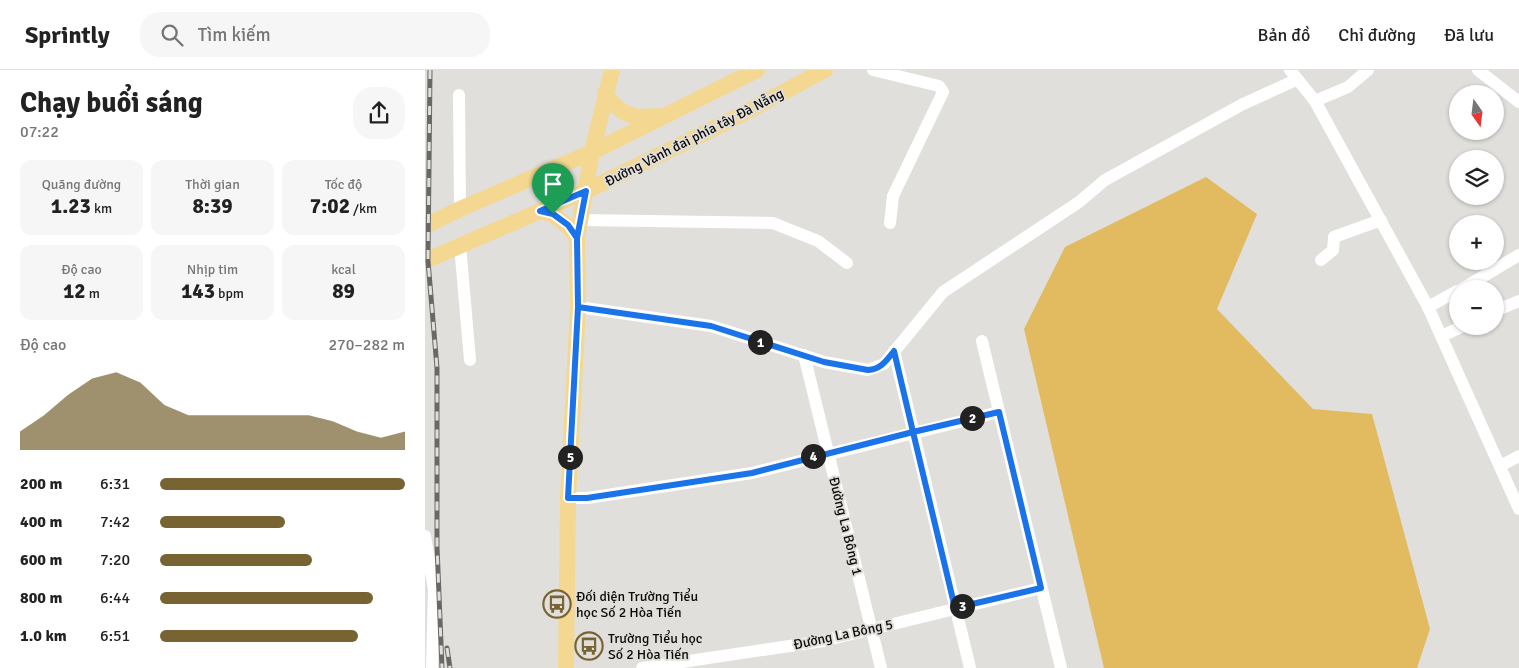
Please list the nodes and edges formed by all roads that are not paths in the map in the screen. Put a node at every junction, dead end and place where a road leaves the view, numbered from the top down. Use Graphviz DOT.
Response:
graph roads {
  1 [pos="612,70"];
  2 [pos="757,70"];
  3 [pos="825,70"];
  4 [pos="873,70"];
  5 [pos="1368,70"];
  6 [pos="1477,70"];
  7 [pos="1293,75"];
  8 [pos="605,93"];
  9 [pos="459,95"];
  10 [pos="1315,101"];
  11 [pos="1519,102"];
  12 [pos="670,114"];
  13 [pos="592,152"];
  14 [pos="586,191"];
  15 [pos="460,209"];
  16 [pos="540,211"];
  17 [pos="579,220"];
  18 [pos="1381,220"];
  19 [pos="890,222"];
  20 [pos="425,226"];
  21 [pos="577,238"];
  22 [pos="460,245"];
  23 [pos="1519,255"];
  24 [pos="1321,260"];
  25 [pos="425,261"];
  26 [pos="847,263"];
  27 [pos="1477,280"];
  28 [pos="1449,295"];
  29 [pos="1519,301"];
  30 [pos="1428,306"];
  31 [pos="578,307"];
  32 [pos="1504,308"];
  33 [pos="1449,333"];
  34 [pos="1442,336"];
  35 [pos="981,341"];
  36 [pos="894,351"];
  37 [pos="804,355"];
  38 [pos="470,360"];
  39 [pos="999,412"];
  40 [pos="913,432"];
  41 [pos="827,453"];
  42 [pos="1519,456"];
  43 [pos="1500,466"];
  44 [pos="568,498"];
  45 [pos="1519,509"];
  46 [pos="425,536"];
  47 [pos="1041,588"];
  48 [pos="429,591"];
  49 [pos="955,608"];
  50 [pos="871,629"];
  51 [pos="432,668"];
  52 [pos="566,668"];
  53 [pos="642,668"];
  54 [pos="881,668"];
  55 [pos="970,668"];
  56 [pos="1061,668"];
  1 -- 8 [label="main road"];
  2 -- 12 [label="main road"];
  3 -- 14 [label="main road, Đường Vành đai phía tây Đà Nẵng"];
  4 -- 19 [label="street"];
  5 -- 10 [label="street"];
  6 -- 11 [label="street"];
  7 -- 10 [label="street"];
  7 -- 36 [label="street"];
  8 -- 12 [label="main road"];
  8 -- 13 [label="main road"];
  9 -- 15 [label="street"];
  10 -- 18 [label="street"];
  12 -- 13 [label="main road"];
  13 -- 14 [label="main road"];
  13 -- 15 [label="main road"];
  14 -- 16 [label="main road, Đường Vành đai phía tây Đà Nẵng"];
  14 -- 17 [label="main road"];
  15 -- 20 [label="main road"];
  16 -- 21 [label="main road"];
  16 -- 22 [label="main road, Đường Vành đai phía tây Đà Nẵng"];
  17 -- 21 [label="main road"];
  17 -- 26 [label="street"];
  18 -- 24 [label="street"];
  18 -- 30 [label="street"];
  21 -- 31 [label="main road"];
  22 -- 25 [label="main road, Đường Vành đai phía tây Đà Nẵng"];
  22 -- 38 [label="street"];
  23 -- 27 [label="street"];
  28 -- 30 [label="street"];
  29 -- 32 [label="street"];
  30 -- 34 [label="street"];
  31 -- 37 [label="street"];
  31 -- 44 [label="main road"];
  33 -- 34 [label="street"];
  34 -- 43 [label="street"];
  35 -- 39 [label="street"];
  36 -- 37 [label="street"];
  36 -- 40 [label="street"];
  37 -- 41 [label="street, Đường La Bông 1"];
  39 -- 40 [label="street"];
  39 -- 47 [label="street"];
  40 -- 41 [label="street"];
  40 -- 49 [label="street"];
  41 -- 44 [label="street"];
  41 -- 50 [label="street, Đường La Bông 1"];
  42 -- 43 [label="street"];
  43 -- 45 [label="street"];
  44 -- 52 [label="main road"];
  46 -- 48 [label="street"];
  47 -- 49 [label="street, Đường La Bông 5"];
  47 -- 56 [label="street"];
  48 -- 51 [label="street"];
  49 -- 50 [label="street, Đường La Bông 5"];
  49 -- 55 [label="street"];
  50 -- 53 [label="street, Đường La Bông 5"];
  50 -- 54 [label="street, Đường La Bông 1"];
}
